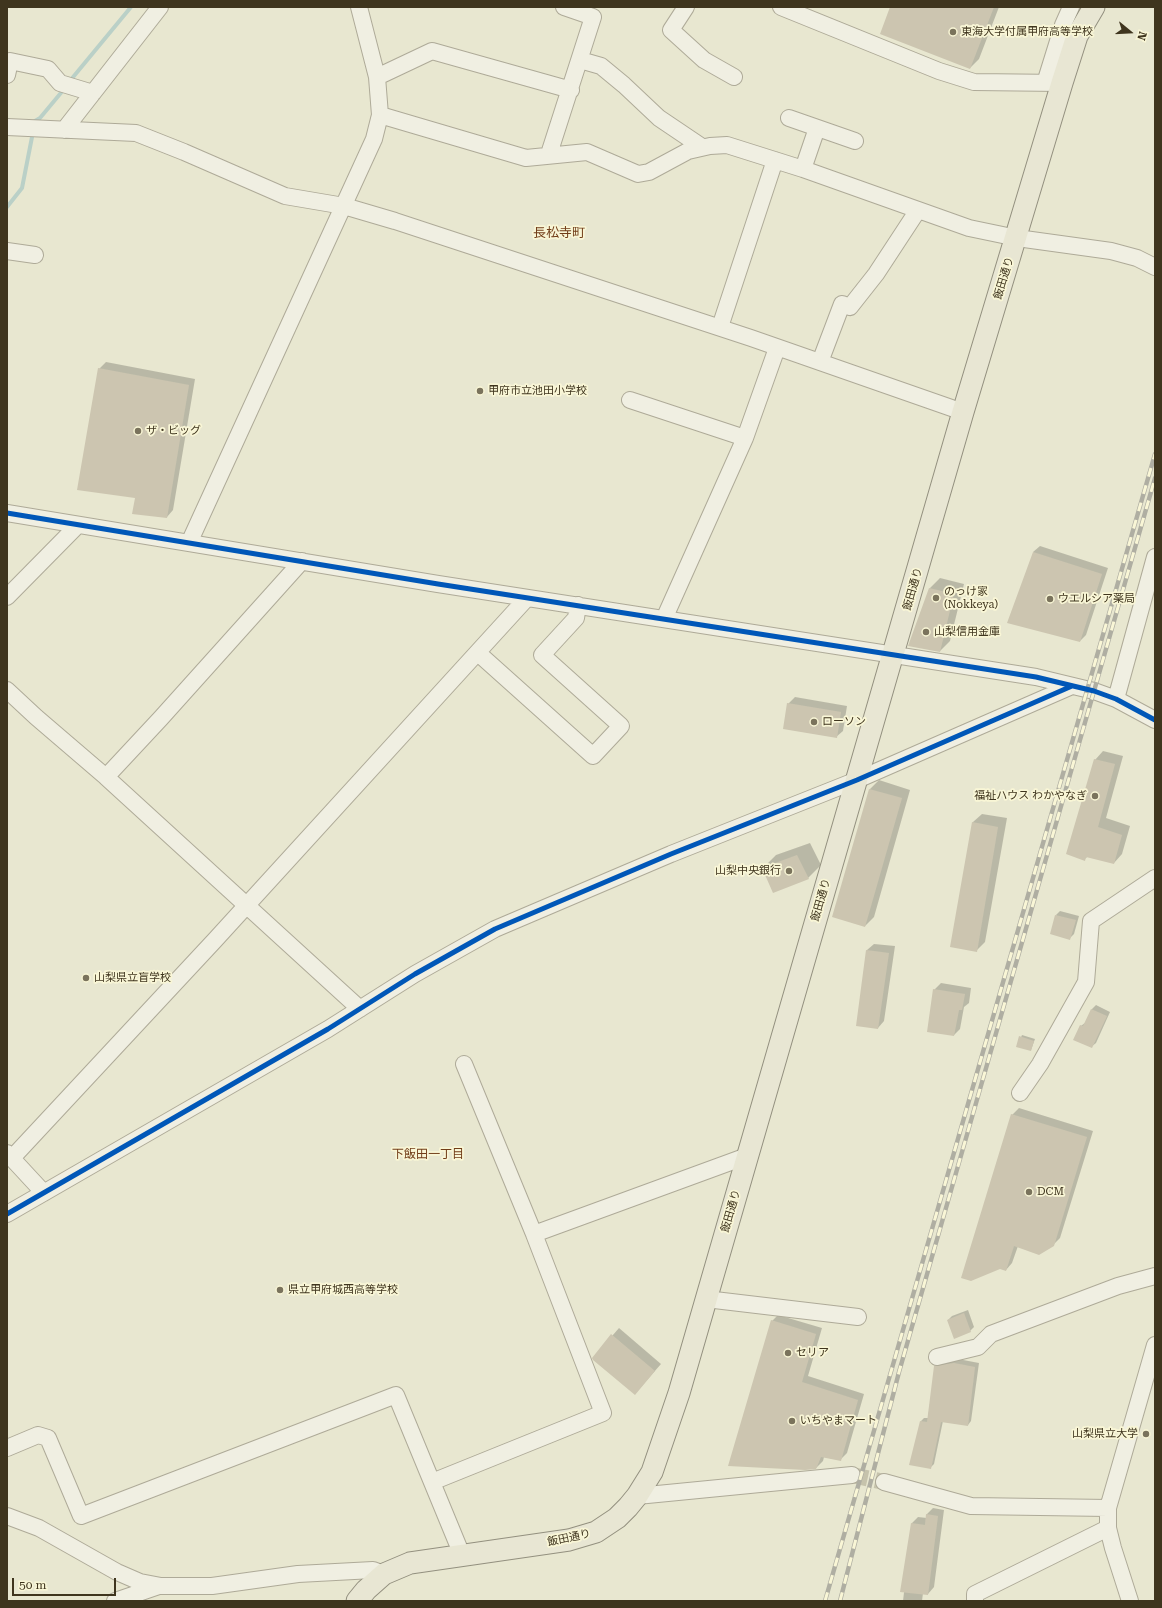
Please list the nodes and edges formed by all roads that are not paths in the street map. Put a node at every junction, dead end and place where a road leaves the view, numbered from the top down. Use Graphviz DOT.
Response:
graph roads {
  1 [pos="160,7"];
  2 [pos="359,7"];
  3 [pos="564,7"];
  4 [pos="686,7"];
  5 [pos="781,7"];
  6 [pos="1072,7"];
  7 [pos="1094,7"];
  8 [pos="580,60"];
  9 [pos="7,75"];
  10 [pos="377,77"];
  11 [pos="734,77"];
  12 [pos="1058,79"];
  13 [pos="571,90"];
  14 [pos="93,93"];
  15 [pos="380,115"];
  16 [pos="789,118"];
  17 [pos="7,127"];
  18 [pos="817,128"];
  19 [pos="64,130"];
  20 [pos="856,141"];
  21 [pos="702,147"];
  22 [pos="550,154"];
  23 [pos="775,160"];
  24 [pos="803,169"];
  25 [pos="344,206"];
  26 [pos="918,210"];
  27 [pos="1017,238"];
  28 [pos="7,251"];
  29 [pos="35,255"];
  30 [pos="1155,267"];
  31 [pos="720,327"];
  32 [pos="777,348"];
  33 [pos="820,362"];
  34 [pos="630,400"];
  35 [pos="963,412"];
  36 [pos="745,438"];
  37 [pos="7,512"];
  38 [pos="78,524"];
  39 [pos="189,543"];
  40 [pos="1155,557"];
  41 [pos="302,561"];
  42 [pos="7,597"];
  43 [pos="528,598"];
  44 [pos="578,605"];
  45 [pos="664,619"];
  46 [pos="478,653"];
  47 [pos="894,655"];
  48 [pos="1072,686"];
  49 [pos="7,690"];
  50 [pos="1116,699"];
  51 [pos="1155,720"];
  52 [pos="106,777"];
  53 [pos="856,780"];
  54 [pos="1155,878"];
  55 [pos="247,905"];
  56 [pos="360,1008"];
  57 [pos="464,1064"];
  58 [pos="1020,1094"];
  59 [pos="10,1156"];
  60 [pos="747,1156"];
  61 [pos="44,1193"];
  62 [pos="7,1214"];
  63 [pos="534,1234"];
  64 [pos="1155,1276"];
  65 [pos="706,1299"];
  66 [pos="858,1317"];
  67 [pos="1155,1347"];
  68 [pos="937,1357"];
  69 [pos="7,1448"];
  70 [pos="852,1475"];
  71 [pos="432,1482"];
  72 [pos="884,1482"];
  73 [pos="637,1496"];
  74 [pos="1108,1508"];
  75 [pos="7,1516"];
  76 [pos="1108,1528"];
  77 [pos="462,1555"];
  78 [pos="384,1574"];
  79 [pos="161,1586"];
  80 [pos="115,1601"];
  81 [pos="357,1601"];
  82 [pos="975,1601"];
  83 [pos="1130,1601"];
  1 -- 14 [label="street"];
  2 -- 10 [label="street"];
  3 -- 8 [label="street"];
  4 -- 11 [label="street"];
  5 -- 12 [label="street"];
  6 -- 12 [label="street"];
  7 -- 12 [label="main road, 飯田通り"];
  8 -- 13 [label="street"];
  8 -- 21 [label="street"];
  9 -- 14 [label="street"];
  10 -- 13 [label="street"];
  10 -- 15 [label="street"];
  12 -- 27 [label="main road, 飯田通り"];
  13 -- 22 [label="street"];
  14 -- 19 [label="street"];
  15 -- 22 [label="street"];
  15 -- 25 [label="street"];
  16 -- 18 [label="street"];
  17 -- 19 [label="street"];
  18 -- 20 [label="street"];
  18 -- 24 [label="street"];
  19 -- 25 [label="street"];
  21 -- 22 [label="street"];
  21 -- 23 [label="street"];
  23 -- 24 [label="street"];
  23 -- 31 [label="street"];
  24 -- 26 [label="street"];
  25 -- 31 [label="street"];
  25 -- 39 [label="street"];
  26 -- 27 [label="street"];
  26 -- 33 [label="street"];
  27 -- 30 [label="street"];
  27 -- 35 [label="main road, 飯田通り"];
  28 -- 29 [label="street"];
  31 -- 32 [label="street"];
  32 -- 33 [label="street"];
  32 -- 36 [label="street"];
  33 -- 35 [label="street"];
  34 -- 36 [label="street"];
  35 -- 47 [label="main road, 飯田通り"];
  36 -- 45 [label="street"];
  37 -- 38 [label="street"];
  38 -- 39 [label="street"];
  38 -- 42 [label="street"];
  39 -- 41 [label="street"];
  40 -- 50 [label="street"];
  41 -- 43 [label="street"];
  41 -- 52 [label="street"];
  43 -- 44 [label="street"];
  43 -- 46 [label="street"];
  44 -- 45 [label="street"];
  44 -- 46 [label="street"];
  45 -- 47 [label="street"];
  46 -- 55 [label="street"];
  47 -- 48 [label="street"];
  47 -- 53 [label="main road, 飯田通り"];
  48 -- 50 [label="street"];
  48 -- 53 [label="street"];
  49 -- 52 [label="street"];
  50 -- 51 [label="street"];
  52 -- 55 [label="street"];
  53 -- 56 [label="street"];
  53 -- 60 [label="main road, 飯田通り"];
  54 -- 58 [label="street"];
  55 -- 56 [label="street"];
  55 -- 59 [label="street"];
  56 -- 61 [label="street"];
  57 -- 63 [label="street"];
  59 -- 61 [label="street"];
  60 -- 63 [label="street"];
  60 -- 65 [label="main road, 飯田通り"];
  61 -- 62 [label="street"];
  63 -- 71 [label="street"];
  64 -- 68 [label="street"];
  65 -- 66 [label="street"];
  65 -- 73 [label="main road, 飯田通り"];
  67 -- 74 [label="street"];
  69 -- 71 [label="street"];
  70 -- 73 [label="street"];
  71 -- 77 [label="street"];
  72 -- 74 [label="street"];
  73 -- 77 [label="main road, 飯田通り"];
  74 -- 76 [label="street"];
  75 -- 79 [label="street"];
  76 -- 82 [label="street"];
  76 -- 83 [label="street"];
  77 -- 78 [label="main road, 飯田通り"];
  78 -- 79 [label="street"];
  78 -- 81 [label="main road, 飯田通り"];
  79 -- 80 [label="street"];
}
